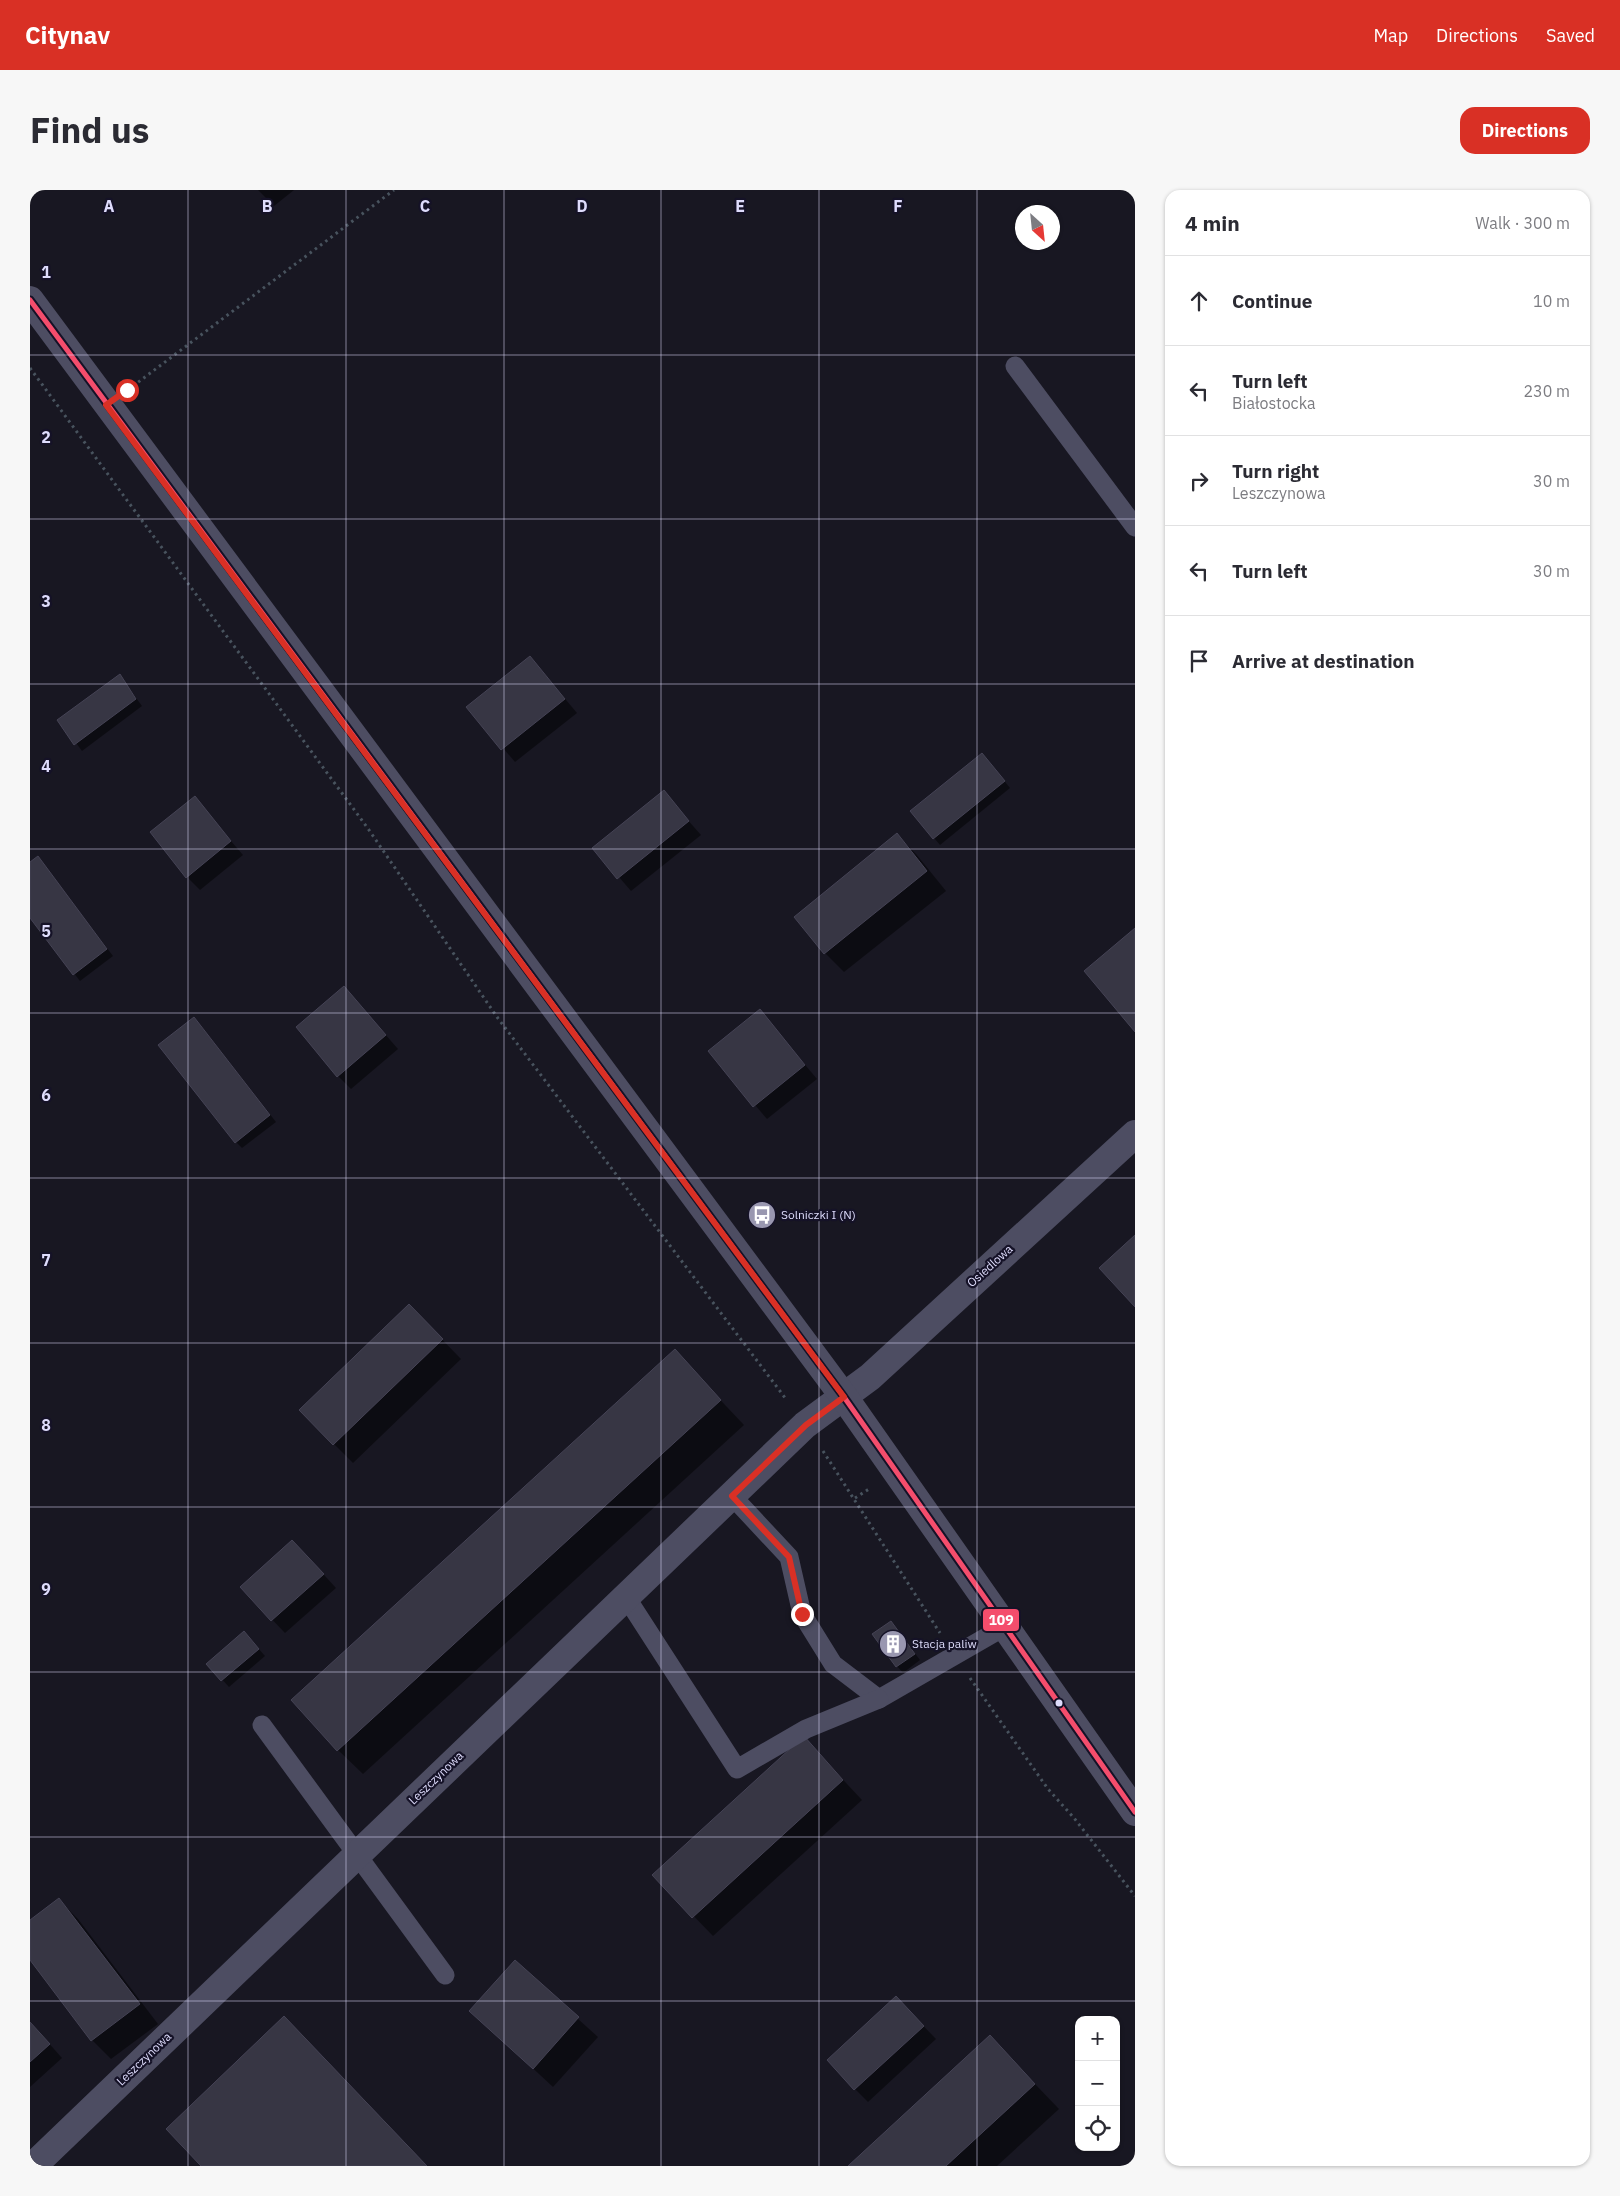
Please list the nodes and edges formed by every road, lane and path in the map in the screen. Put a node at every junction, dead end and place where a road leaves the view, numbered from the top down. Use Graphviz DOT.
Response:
graph roads {
  1 [pos="394,190"];
  2 [pos="30,300"];
  3 [pos="1015,366"];
  4 [pos="30,368"];
  5 [pos="106,405"];
  6 [pos="1135,527"];
  7 [pos="1135,1134"];
  8 [pos="844,1397"];
  9 [pos="806,1425"];
  10 [pos="732,1496"];
  11 [pos="626,1597"];
  12 [pos="1004,1627"];
  13 [pos="955,1656"];
  14 [pos="879,1699"];
  15 [pos="262,1725"];
  16 [pos="1135,1812"];
  17 [pos="356,1855"];
  18 [pos="1135,1896"];
  19 [pos="445,1975"];
  20 [pos="33,2166"];
  1 -- 5 [label="path"];
  2 -- 5 [label="street"];
  3 -- 6 [label="lane"];
  4 -- 9 [label="path"];
  5 -- 8 [label="street"];
  7 -- 8 [label="street, Osiedlowa"];
  8 -- 9 [label="street, Leszczynowa"];
  8 -- 12 [label="street"];
  9 -- 10 [label="street, Leszczynowa"];
  9 -- 13 [label="path"];
  10 -- 11 [label="street, Leszczynowa"];
  10 -- 14 [label="lane"];
  11 -- 14 [label="lane"];
  11 -- 17 [label="street, Leszczynowa"];
  12 -- 13 [label="lane"];
  12 -- 16 [label="street"];
  13 -- 14 [label="lane"];
  13 -- 18 [label="path"];
  15 -- 17 [label="lane"];
  17 -- 19 [label="lane"];
  17 -- 20 [label="street, Leszczynowa"];
}
